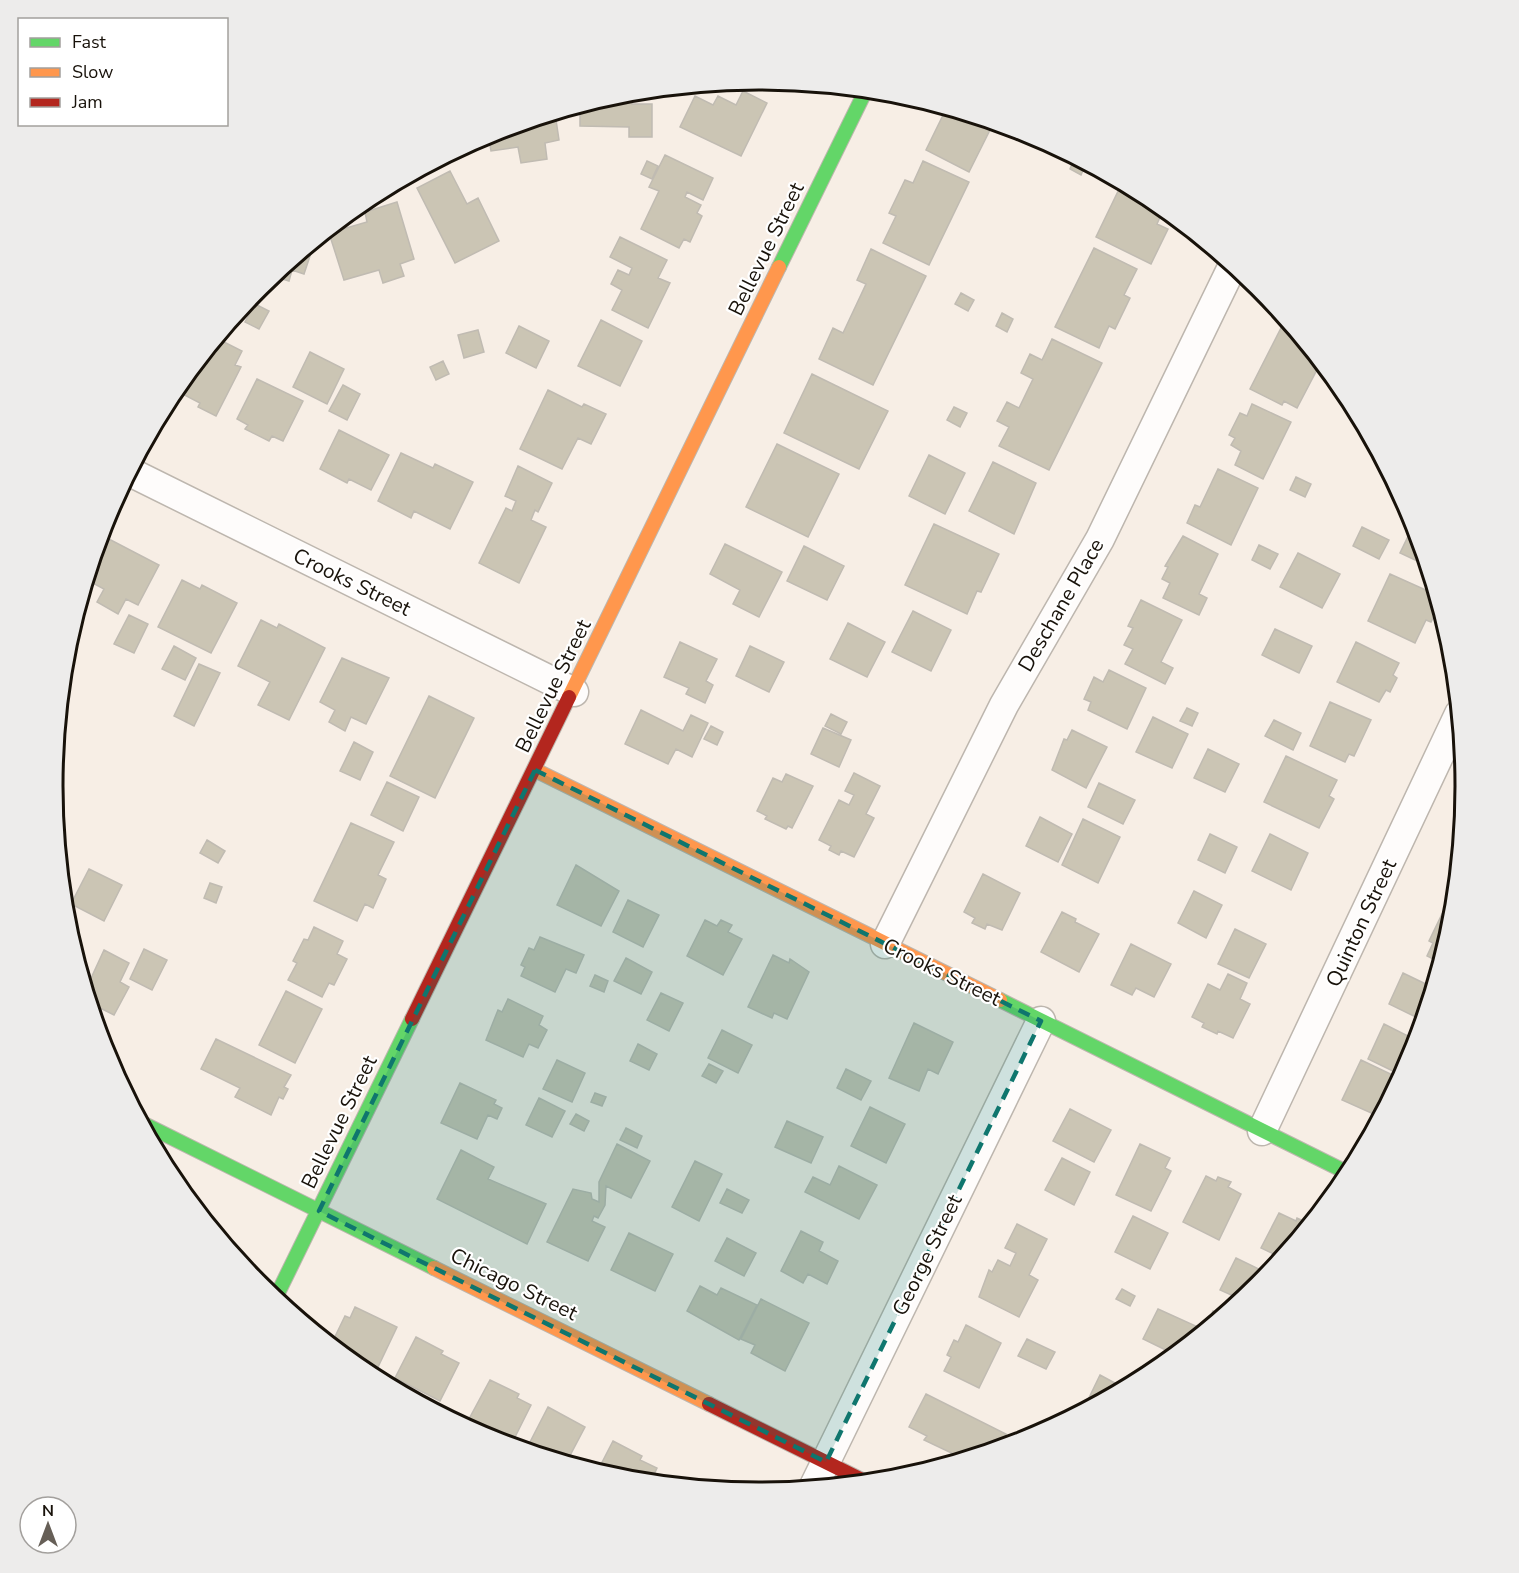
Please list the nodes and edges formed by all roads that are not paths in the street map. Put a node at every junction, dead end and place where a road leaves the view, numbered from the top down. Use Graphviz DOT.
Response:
graph roads {
  1 [pos="862,98"];
  2 [pos="1229,273"];
  3 [pos="136,475"];
  4 [pos="574,692"];
  5 [pos="1453,726"];
  6 [pos="535,770"];
  7 [pos="885,944"];
  8 [pos="1041,1021"];
  9 [pos="152,1128"];
  10 [pos="1262,1131"];
  11 [pos="1341,1170"];
  12 [pos="319,1211"];
  13 [pos="280,1291"];
  14 [pos="826,1462"];
  15 [pos="855,1476"];
  16 [pos="817,1481"];
  1 -- 4 [label="street, Bellevue Street"];
  2 -- 7 [label="street, Deschane Place"];
  3 -- 4 [label="street, Crooks Street"];
  4 -- 6 [label="street, Bellevue Street"];
  5 -- 10 [label="street, Quinton Street"];
  6 -- 7 [label="street, Crooks Street"];
  6 -- 12 [label="street, Bellevue Street"];
  7 -- 8 [label="street, Crooks Street"];
  8 -- 10 [label="street, Crooks Street"];
  8 -- 14 [label="street, George Street"];
  9 -- 12 [label="street, Chicago Street"];
  10 -- 11 [label="street, Crooks Street"];
  12 -- 13 [label="street, Bellevue Street"];
  12 -- 14 [label="street, Chicago Street"];
  14 -- 15 [label="street, Chicago Street"];
  14 -- 16 [label="street, George Street"];
}
